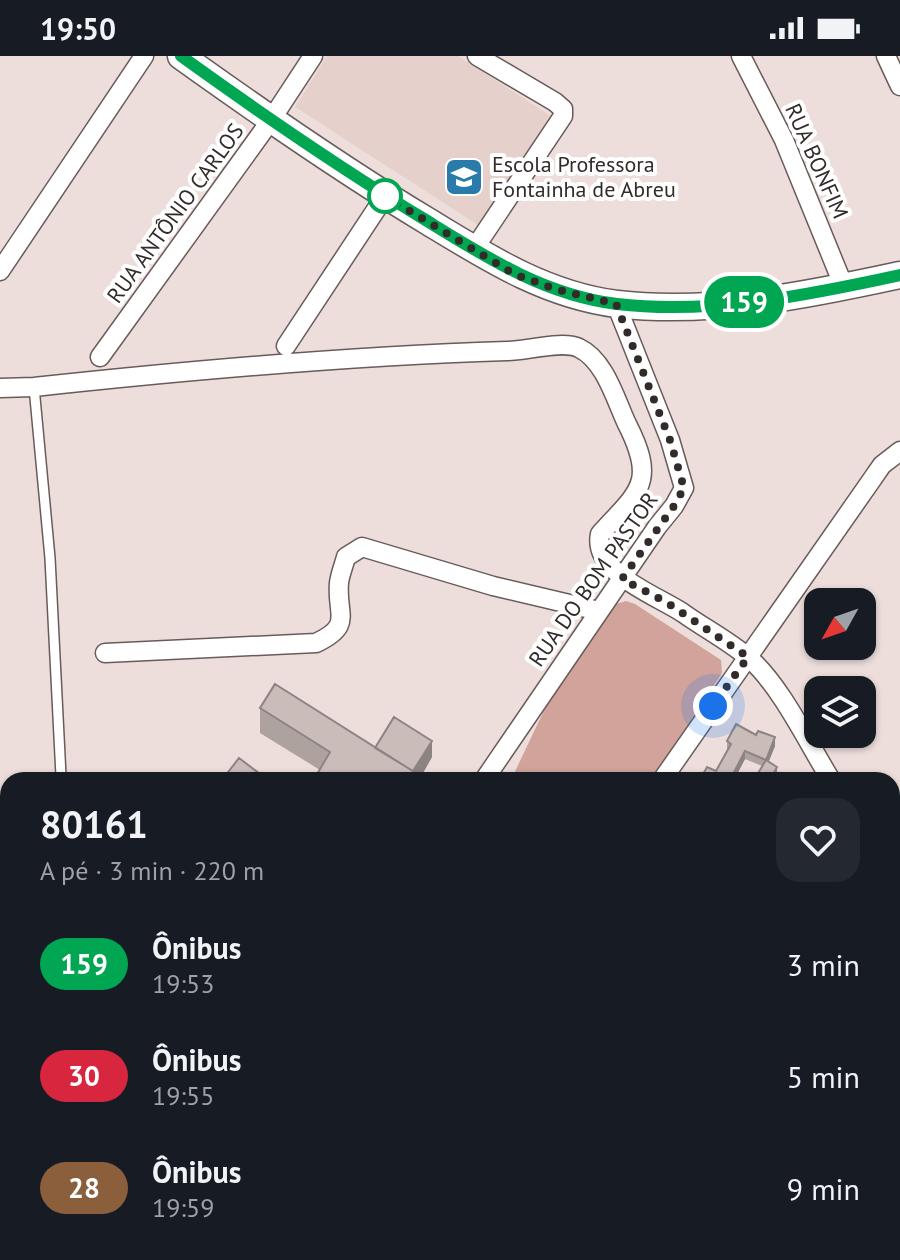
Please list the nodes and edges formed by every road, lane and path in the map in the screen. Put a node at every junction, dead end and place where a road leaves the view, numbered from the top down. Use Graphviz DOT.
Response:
graph roads {
  1 [pos="144,56"];
  2 [pos="181,56"];
  3 [pos="313,56"];
  4 [pos="477,56"];
  5 [pos="741,56"];
  6 [pos="886,56"];
  7 [pos="900,86"];
  8 [pos="271,120"];
  9 [pos="385,196"];
  10 [pos="474,249"];
  11 [pos="0,271"];
  12 [pos="900,275"];
  13 [pos="844,287"];
  14 [pos="616,304"];
  15 [pos="286,346"];
  16 [pos="100,357"];
  17 [pos="34,387"];
  18 [pos="0,388"];
  19 [pos="900,451"];
  20 [pos="622,579"];
  21 [pos="599,611"];
  22 [pos="105,653"];
  23 [pos="748,657"];
  24 [pos="61,772"];
  25 [pos="489,772"];
  26 [pos="668,772"];
  27 [pos="826,772"];
  1 -- 11 [label="street"];
  2 -- 8 [label="main road"];
  3 -- 8 [label="street, RUA ANTÔNIO CARLOS"];
  4 -- 10 [label="street"];
  5 -- 13 [label="street, RUA BONFIM"];
  6 -- 7 [label="street"];
  8 -- 9 [label="main road"];
  8 -- 16 [label="street, RUA ANTÔNIO CARLOS"];
  9 -- 10 [label="main road"];
  9 -- 15 [label="street"];
  10 -- 14 [label="main road"];
  12 -- 13 [label="main road"];
  13 -- 14 [label="main road"];
  14 -- 20 [label="street, RUA DO BOM PASTOR"];
  17 -- 18 [label="street"];
  17 -- 20 [label="street"];
  17 -- 24 [label="lane"];
  19 -- 23 [label="street"];
  20 -- 21 [label="street, RUA DO BOM PASTOR"];
  20 -- 23 [label="street"];
  21 -- 22 [label="street"];
  21 -- 25 [label="street, RUA DO BOM PASTOR"];
  23 -- 26 [label="street"];
  23 -- 27 [label="street"];
}
